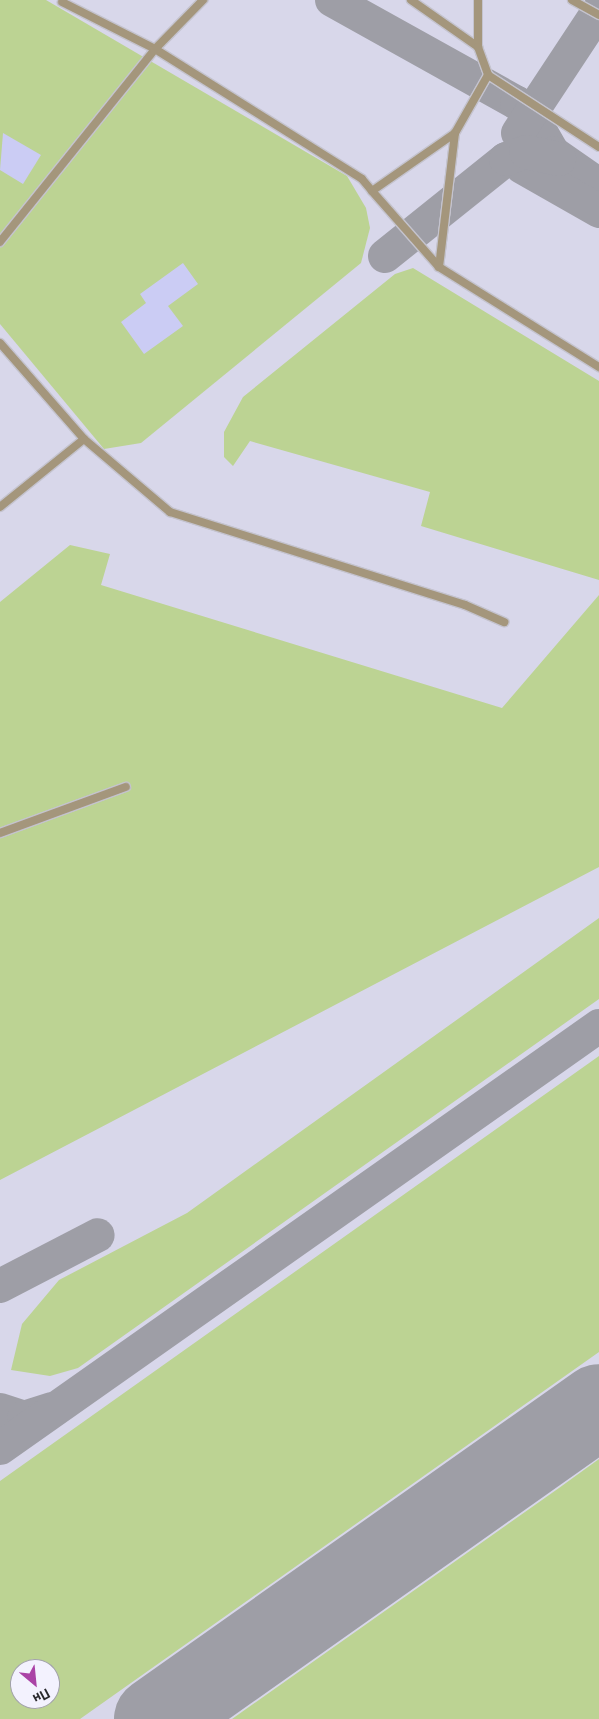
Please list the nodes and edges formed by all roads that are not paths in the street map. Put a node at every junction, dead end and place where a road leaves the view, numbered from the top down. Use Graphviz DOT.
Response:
graph roads {
  1 [pos="203,0"];
  2 [pos="411,0"];
  3 [pos="478,0"];
  4 [pos="572,0"];
  5 [pos="62,2"];
  6 [pos="599,16"];
  7 [pos="478,47"];
  8 [pos="155,49"];
  9 [pos="488,75"];
  10 [pos="455,133"];
  11 [pos="599,147"];
  12 [pos="372,192"];
  13 [pos="0,242"];
  14 [pos="439,267"];
  15 [pos="0,342"];
  16 [pos="599,367"];
  17 [pos="84,439"];
  18 [pos="0,508"];
  19 [pos="504,622"];
  20 [pos="126,787"];
  21 [pos="0,833"];
  1 -- 8 [label="lane"];
  2 -- 7 [label="lane"];
  3 -- 7 [label="lane"];
  4 -- 6 [label="lane"];
  5 -- 8 [label="lane"];
  7 -- 9 [label="lane"];
  8 -- 12 [label="lane"];
  8 -- 13 [label="lane"];
  9 -- 10 [label="lane"];
  9 -- 11 [label="lane"];
  10 -- 12 [label="lane"];
  10 -- 14 [label="lane"];
  12 -- 14 [label="lane"];
  14 -- 16 [label="lane"];
  15 -- 17 [label="lane"];
  17 -- 18 [label="lane"];
  17 -- 19 [label="lane"];
  20 -- 21 [label="lane"];
}
